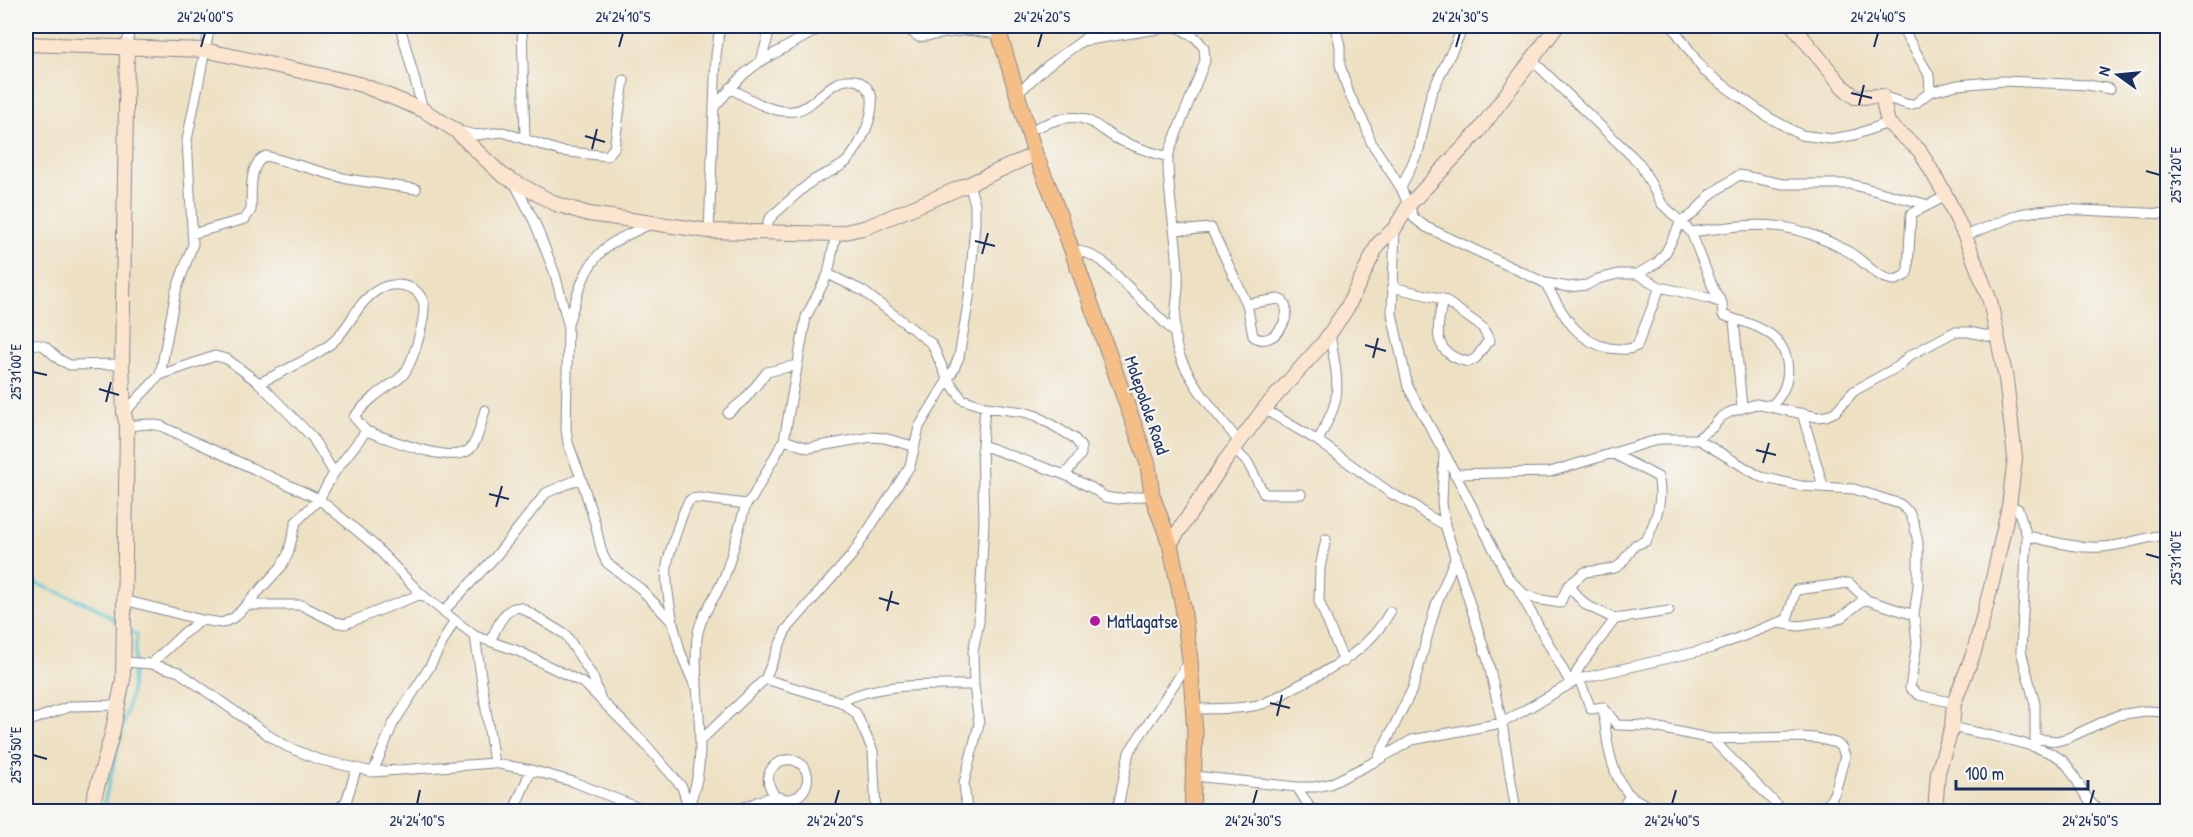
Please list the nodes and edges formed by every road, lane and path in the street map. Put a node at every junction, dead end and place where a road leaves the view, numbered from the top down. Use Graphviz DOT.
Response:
graph roads {
  1 [pos="130,26"];
  2 [pos="210,26"];
  3 [pos="400,26"];
  4 [pos="522,26"];
  5 [pos="720,26"];
  6 [pos="771,26"];
  7 [pos="824,26"];
  8 [pos="903,26"];
  9 [pos="1098,26"];
  10 [pos="1335,26"];
  11 [pos="1464,26"];
  12 [pos="1557,26"];
  13 [pos="1672,26"];
  14 [pos="1793,26"];
  15 [pos="1901,26"];
  16 [pos="998,30"];
  17 [pos="1082,41"];
  18 [pos="26,44"];
  19 [pos="127,46"];
  20 [pos="204,50"];
  21 [pos="1532,60"];
  22 [pos="761,61"];
  23 [pos="624,80"];
  24 [pos="730,88"];
  25 [pos="2110,89"];
  26 [pos="1930,92"];
  27 [pos="1017,94"];
  28 [pos="1882,96"];
  29 [pos="714,107"];
  30 [pos="423,110"];
  31 [pos="1888,123"];
  32 [pos="455,130"];
  33 [pos="1028,131"];
  34 [pos="525,139"];
  35 [pos="1035,154"];
  36 [pos="1168,157"];
  37 [pos="514,182"];
  38 [pos="969,184"];
  39 [pos="1401,188"];
  40 [pos="416,189"];
  41 [pos="1946,196"];
  42 [pos="1929,205"];
  43 [pos="1408,206"];
  44 [pos="2168,214"];
  45 [pos="1681,222"];
  46 [pos="650,224"];
  47 [pos="1175,228"];
  48 [pos="1395,228"];
  49 [pos="709,231"];
  50 [pos="767,232"];
  51 [pos="1691,232"];
  52 [pos="192,234"];
  53 [pos="836,234"];
  54 [pos="1965,236"];
  55 [pos="1070,249"];
  56 [pos="828,274"];
  57 [pos="1637,274"];
  58 [pos="1545,283"];
  59 [pos="1392,287"];
  60 [pos="1660,287"];
  61 [pos="1443,299"];
  62 [pos="1722,303"];
  63 [pos="1247,304"];
  64 [pos="1734,319"];
  65 [pos="568,324"];
  66 [pos="1173,332"];
  67 [pos="1330,334"];
  68 [pos="1997,338"];
  69 [pos="26,342"];
  70 [pos="122,364"];
  71 [pos="797,365"];
  72 [pos="160,375"];
  73 [pos="947,378"];
  74 [pos="259,383"];
  75 [pos="1756,404"];
  76 [pos="985,407"];
  77 [pos="1742,408"];
  78 [pos="1264,409"];
  79 [pos="485,410"];
  80 [pos="728,413"];
  81 [pos="1802,413"];
  82 [pos="125,419"];
  83 [pos="366,431"];
  84 [pos="1697,438"];
  85 [pos="784,440"];
  86 [pos="1318,441"];
  87 [pos="982,445"];
  88 [pos="914,446"];
  89 [pos="1237,446"];
  90 [pos="1444,452"];
  91 [pos="1612,453"];
  92 [pos="334,473"];
  93 [pos="1455,474"];
  94 [pos="1065,475"];
  95 [pos="581,478"];
  96 [pos="1823,486"];
  97 [pos="1301,494"];
  98 [pos="1152,495"];
  99 [pos="319,500"];
  100 [pos="746,504"];
  101 [pos="2009,506"];
  102 [pos="1445,525"];
  103 [pos="2168,535"];
  104 [pos="2027,536"];
  105 [pos="1326,539"];
  106 [pos="1170,544"];
  107 [pos="1456,556"];
  108 [pos="1568,586"];
  109 [pos="1517,589"];
  110 [pos="421,594"];
  111 [pos="124,600"];
  112 [pos="1867,600"];
  113 [pos="246,604"];
  114 [pos="1669,611"];
  115 [pos="443,612"];
  116 [pos="1390,612"];
  117 [pos="1914,615"];
  118 [pos="202,620"];
  119 [pos="1615,620"];
  120 [pos="454,621"];
  121 [pos="673,623"];
  122 [pos="1778,624"];
  123 [pos="475,636"];
  124 [pos="490,641"];
  125 [pos="1190,660"];
  126 [pos="124,662"];
  127 [pos="1344,662"];
  128 [pos="151,664"];
  129 [pos="765,679"];
  130 [pos="1575,682"];
  131 [pos="974,685"];
  132 [pos="695,687"];
  133 [pos="600,699"];
  134 [pos="841,702"];
  135 [pos="1954,703"];
  136 [pos="118,705"];
  137 [pos="1603,707"];
  138 [pos="1193,709"];
  139 [pos="2168,712"];
  140 [pos="26,722"];
  141 [pos="1502,723"];
  142 [pos="1952,727"];
  143 [pos="1712,739"];
  144 [pos="701,740"];
  145 [pos="2036,743"];
  146 [pos="1376,761"];
  147 [pos="494,763"];
  148 [pos="356,770"];
  149 [pos="531,770"];
  150 [pos="373,772"];
  151 [pos="1194,776"];
  152 [pos="1297,787"];
  153 [pos="1630,795"];
  154 [pos="775,797"];
  155 [pos="346,802"];
  156 [pos="686,809"];
  157 [pos="1311,810"];
  158 [pos="733,811"];
  159 [pos="1817,811"];
  160 [pos="90,812"];
  161 [pos="332,812"];
  162 [pos="354,812"];
  163 [pos="513,812"];
  164 [pos="649,812"];
  165 [pos="876,812"];
  166 [pos="967,812"];
  167 [pos="1117,812"];
  168 [pos="1192,812"];
  169 [pos="1323,812"];
  170 [pos="1516,812"];
  171 [pos="1620,812"];
  172 [pos="1636,812"];
  173 [pos="1658,812"];
  174 [pos="1791,812"];
  175 [pos="1935,812"];
  176 [pos="2103,812"];
  1 -- 19 [label="street"];
  2 -- 20 [label="street"];
  3 -- 30 [label="street"];
  4 -- 34 [label="street"];
  5 -- 29 [label="street"];
  6 -- 22 [label="street"];
  7 -- 22 [label="street"];
  8 -- 16 [label="street"];
  9 -- 17 [label="street"];
  10 -- 39 [label="street"];
  11 -- 39 [label="street"];
  12 -- 21 [label="street"];
  13 -- 31 [label="street"];
  14 -- 28 [label="street"];
  15 -- 26 [label="street"];
  16 -- 27 [label="main road, Molepolole Road"];
  17 -- 27 [label="street"];
  17 -- 36 [label="street"];
  18 -- 19 [label="street"];
  19 -- 20 [label="street"];
  19 -- 70 [label="street"];
  20 -- 30 [label="street"];
  20 -- 52 [label="street"];
  21 -- 43 [label="street"];
  21 -- 45 [label="street"];
  22 -- 24 [label="street"];
  23 -- 34 [label="street"];
  24 -- 29 [label="street"];
  24 -- 50 [label="street"];
  25 -- 26 [label="street"];
  26 -- 28 [label="street"];
  27 -- 33 [label="main road, Molepolole Road"];
  28 -- 31 [label="street"];
  29 -- 49 [label="street"];
  30 -- 32 [label="street"];
  31 -- 41 [label="street"];
  32 -- 34 [label="street"];
  32 -- 37 [label="street"];
  33 -- 35 [label="main road, Molepolole Road"];
  33 -- 36 [label="street"];
  35 -- 38 [label="street"];
  35 -- 55 [label="main road, Molepolole Road"];
  36 -- 47 [label="street"];
  37 -- 46 [label="street"];
  37 -- 65 [label="street"];
  38 -- 53 [label="street"];
  38 -- 73 [label="street"];
  39 -- 43 [label="street"];
  40 -- 52 [label="street"];
  41 -- 42 [label="street"];
  41 -- 54 [label="street"];
  42 -- 45 [label="street"];
  42 -- 51 [label="street"];
  43 -- 48 [label="street"];
  43 -- 58 [label="street"];
  44 -- 54 [label="street"];
  45 -- 51 [label="street"];
  45 -- 57 [label="street"];
  46 -- 49 [label="street"];
  46 -- 65 [label="street"];
  47 -- 63 [label="street"];
  47 -- 66 [label="street"];
  48 -- 59 [label="street"];
  48 -- 67 [label="street"];
  49 -- 50 [label="street"];
  50 -- 53 [label="street"];
  51 -- 62 [label="street"];
  52 -- 72 [label="street"];
  53 -- 56 [label="street"];
  54 -- 68 [label="street"];
  55 -- 66 [label="street"];
  55 -- 98 [label="main road, Molepolole Road"];
  56 -- 71 [label="street"];
  56 -- 73 [label="street"];
  57 -- 58 [label="street"];
  57 -- 60 [label="street"];
  58 -- 60 [label="street"];
  59 -- 61 [label="street"];
  59 -- 90 [label="street"];
  60 -- 62 [label="street"];
  61 -- 61 [label="street"];
  62 -- 64 [label="street"];
  63 -- 63 [label="street"];
  64 -- 75 [label="street"];
  64 -- 77 [label="street"];
  65 -- 95 [label="street"];
  66 -- 89 [label="street"];
  67 -- 78 [label="street"];
  67 -- 86 [label="street"];
  68 -- 81 [label="street"];
  68 -- 101 [label="street"];
  69 -- 70 [label="street"];
  70 -- 82 [label="street"];
  71 -- 80 [label="street"];
  71 -- 85 [label="street"];
  72 -- 74 [label="street"];
  72 -- 82 [label="street"];
  73 -- 76 [label="street"];
  73 -- 88 [label="street"];
  74 -- 83 [label="street"];
  74 -- 92 [label="street"];
  75 -- 77 [label="street"];
  75 -- 81 [label="street"];
  76 -- 87 [label="street"];
  76 -- 94 [label="street"];
  77 -- 84 [label="street"];
  78 -- 86 [label="street"];
  78 -- 89 [label="street"];
  79 -- 83 [label="street"];
  81 -- 96 [label="street"];
  82 -- 99 [label="street"];
  82 -- 111 [label="street"];
  83 -- 92 [label="street"];
  84 -- 91 [label="street"];
  84 -- 96 [label="street"];
  85 -- 88 [label="street"];
  85 -- 100 [label="street"];
  86 -- 102 [label="street"];
  87 -- 94 [label="street"];
  87 -- 131 [label="street"];
  88 -- 129 [label="street"];
  89 -- 97 [label="street"];
  89 -- 106 [label="street"];
  90 -- 93 [label="street"];
  90 -- 102 [label="street"];
  91 -- 93 [label="street"];
  91 -- 108 [label="street"];
  92 -- 99 [label="street"];
  93 -- 109 [label="street"];
  94 -- 98 [label="street"];
  95 -- 115 [label="street"];
  95 -- 121 [label="street"];
  96 -- 117 [label="street"];
  98 -- 106 [label="main road, Molepolole Road"];
  99 -- 110 [label="street"];
  99 -- 113 [label="street"];
  100 -- 121 [label="street"];
  100 -- 132 [label="street"];
  101 -- 104 [label="street"];
  101 -- 135 [label="street"];
  102 -- 107 [label="street"];
  103 -- 104 [label="street"];
  104 -- 145 [label="street"];
  105 -- 127 [label="street"];
  106 -- 125 [label="main road, Molepolole Road"];
  107 -- 141 [label="street"];
  107 -- 146 [label="street"];
  108 -- 109 [label="street"];
  108 -- 119 [label="street"];
  109 -- 130 [label="street"];
  110 -- 113 [label="street"];
  110 -- 115 [label="street"];
  111 -- 118 [label="street"];
  111 -- 126 [label="street"];
  112 -- 117 [label="street"];
  112 -- 122 [label="street"];
  112 -- 122 [label="street"];
  113 -- 118 [label="street"];
  114 -- 119 [label="street"];
  115 -- 120 [label="street"];
  116 -- 127 [label="street"];
  117 -- 135 [label="street"];
  118 -- 128 [label="street"];
  119 -- 130 [label="street"];
  120 -- 123 [label="street"];
  120 -- 150 [label="street"];
  121 -- 132 [label="street"];
  122 -- 130 [label="street"];
  123 -- 124 [label="street"];
  123 -- 147 [label="street"];
  124 -- 133 [label="street"];
  124 -- 133 [label="street"];
  125 -- 138 [label="main road, Molepolole Road"];
  125 -- 167 [label="street"];
  126 -- 128 [label="street"];
  126 -- 136 [label="street"];
  127 -- 138 [label="street"];
  128 -- 148 [label="street"];
  129 -- 134 [label="street"];
  129 -- 144 [label="street"];
  130 -- 137 [label="street"];
  130 -- 141 [label="street"];
  131 -- 134 [label="street"];
  131 -- 166 [label="street"];
  132 -- 144 [label="street"];
  133 -- 156 [label="street"];
  134 -- 165 [label="street"];
  135 -- 142 [label="street"];
  136 -- 140 [label="street"];
  136 -- 160 [label="street"];
  137 -- 143 [label="street"];
  137 -- 153 [label="street"];
  138 -- 151 [label="main road, Molepolole Road"];
  139 -- 145 [label="street"];
  141 -- 146 [label="street"];
  141 -- 170 [label="street"];
  142 -- 145 [label="street"];
  142 -- 175 [label="street"];
  143 -- 159 [label="street"];
  143 -- 174 [label="street"];
  144 -- 156 [label="street"];
  145 -- 176 [label="street"];
  146 -- 152 [label="street"];
  147 -- 149 [label="street"];
  147 -- 150 [label="street"];
  148 -- 150 [label="street"];
  148 -- 155 [label="street"];
  149 -- 163 [label="street"];
  149 -- 164 [label="street"];
  151 -- 152 [label="street"];
  151 -- 168 [label="main road, Molepolole Road"];
  152 -- 157 [label="street"];
  153 -- 171 [label="street"];
  153 -- 172 [label="street"];
  153 -- 173 [label="street"];
  154 -- 154 [label="street"];
  154 -- 158 [label="street"];
  155 -- 161 [label="street"];
  155 -- 162 [label="street"];
  156 -- 158 [label="street"];
  157 -- 169 [label="street"];
}
